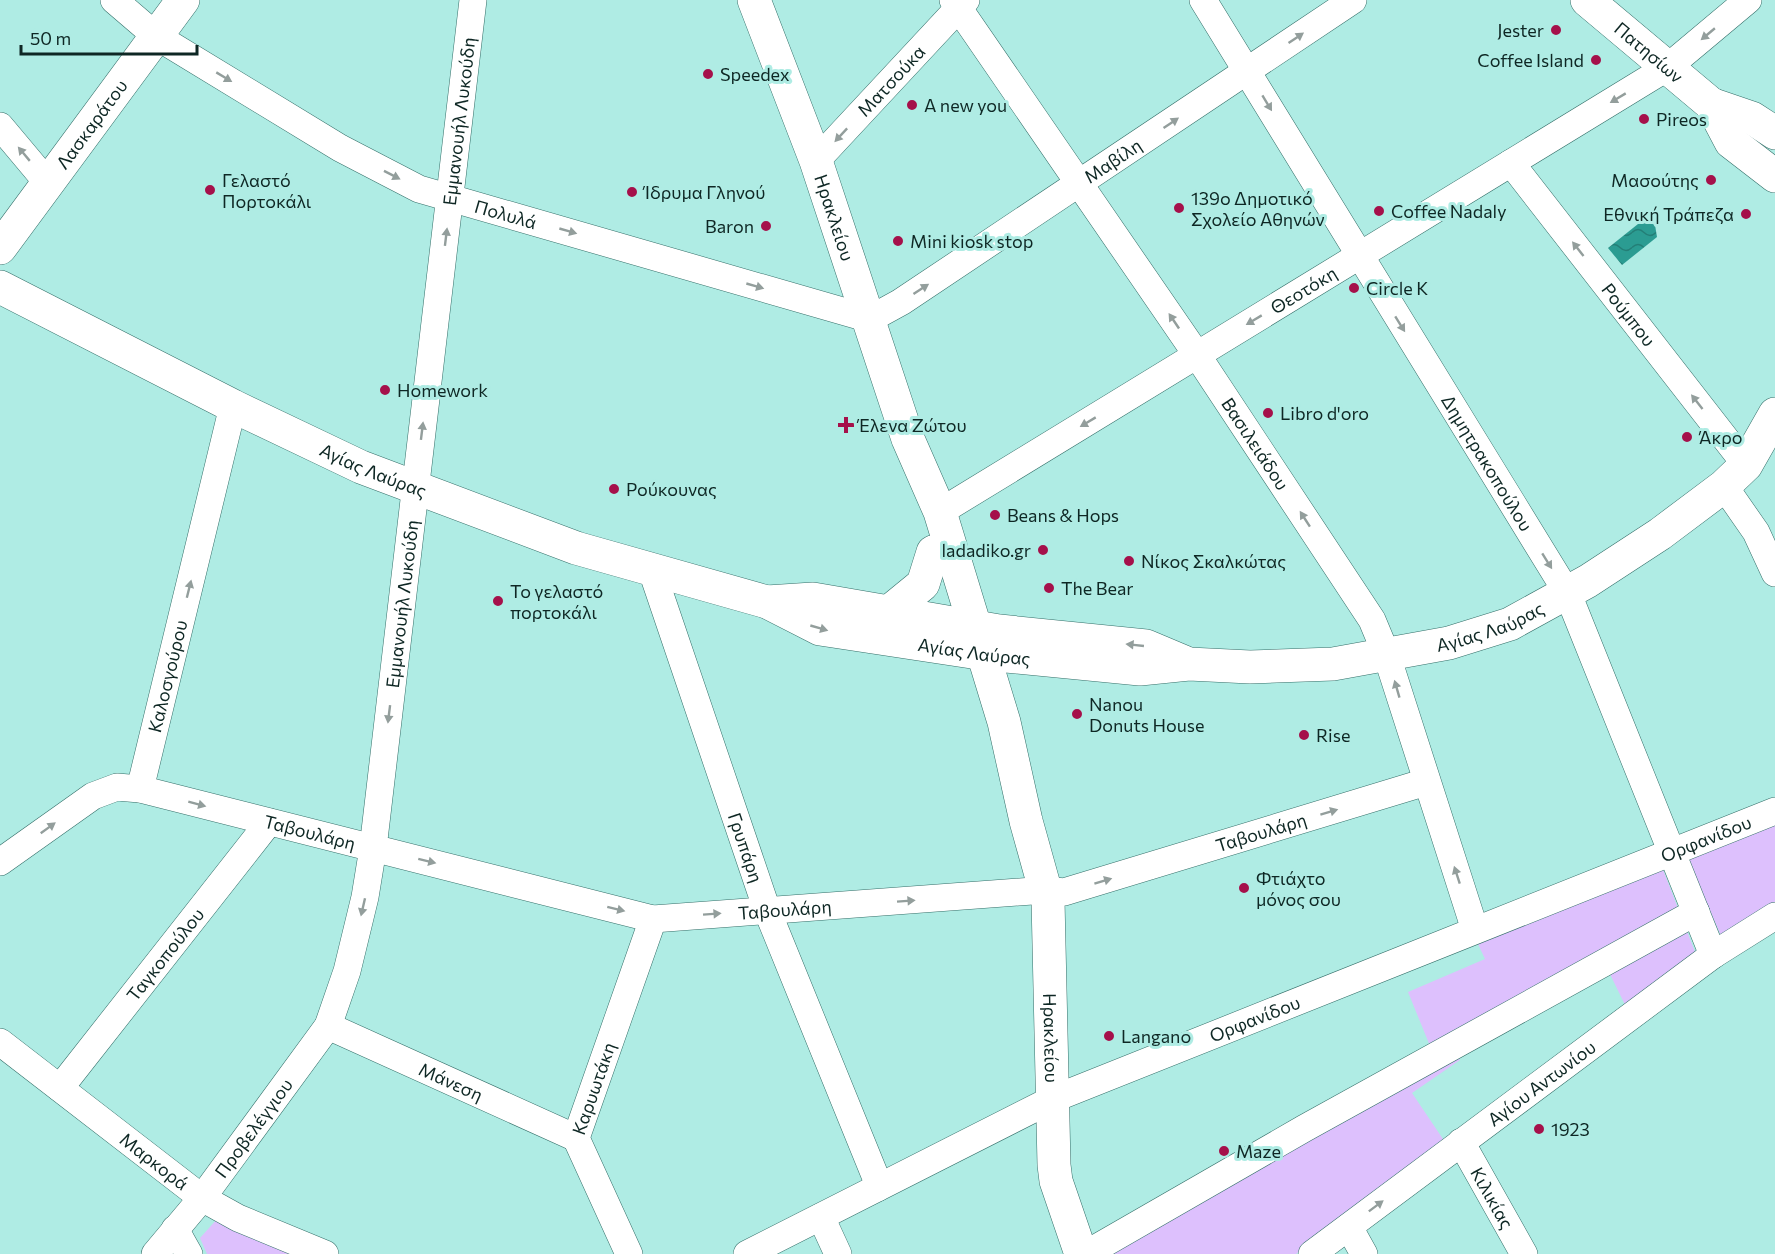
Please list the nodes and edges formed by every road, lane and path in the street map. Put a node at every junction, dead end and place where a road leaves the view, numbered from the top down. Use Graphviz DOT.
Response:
graph roads {
  1 [pos="114,0"];
  2 [pos="183,0"];
  3 [pos="473,0"];
  4 [pos="754,0"];
  5 [pos="1203,0"];
  6 [pos="1353,0"];
  7 [pos="1587,0"];
  8 [pos="1748,0"];
  9 [pos="959,3"];
  10 [pos="156,36"];
  11 [pos="1668,67"];
  12 [pos="1248,71"];
  13 [pos="1711,104"];
  14 [pos="0,126"];
  15 [pos="1775,134"];
  16 [pos="816,161"];
  17 [pos="1511,163"];
  18 [pos="1770,175"];
  19 [pos="47,183"];
  20 [pos="1080,184"];
  21 [pos="451,198"];
  22 [pos="0,248"];
  23 [pos="1358,256"];
  24 [pos="0,287"];
  25 [pos="37,306"];
  26 [pos="0,310"];
  27 [pos="870,319"];
  28 [pos="1197,355"];
  29 [pos="233,406"];
  30 [pos="1775,414"];
  31 [pos="908,439"];
  32 [pos="1748,468"];
  33 [pos="415,489"];
  34 [pos="940,512"];
  35 [pos="933,552"];
  36 [pos="652,571"];
  37 [pos="1775,573"];
  38 [pos="1568,594"];
  39 [pos="767,602"];
  40 [pos="890,611"];
  41 [pos="970,639"];
  42 [pos="1387,656"];
  43 [pos="1080,663"];
  44 [pos="1189,664"];
  45 [pos="1004,722"];
  46 [pos="1426,782"];
  47 [pos="140,789"];
  48 [pos="1775,811"];
  49 [pos="1026,821"];
  50 [pos="269,822"];
  51 [pos="373,848"];
  52 [pos="1672,852"];
  53 [pos="0,862"];
  54 [pos="1046,890"];
  55 [pos="767,910"];
  56 [pos="1696,912"];
  57 [pos="1775,916"];
  58 [pos="653,919"];
  59 [pos="1475,930"];
  60 [pos="1713,955"];
  61 [pos="328,1026"];
  62 [pos="0,1042"];
  63 [pos="60,1088"];
  64 [pos="1053,1099"];
  65 [pos="576,1138"];
  66 [pos="1461,1142"];
  67 [pos="877,1188"];
  68 [pos="202,1198"];
  69 [pos="821,1217"];
  70 [pos="1349,1227"];
  71 [pos="175,1229"];
  72 [pos="155,1254"];
  73 [pos="189,1254"];
  74 [pos="325,1254"];
  75 [pos="628,1254"];
  76 [pos="747,1254"];
  77 [pos="838,1254"];
  78 [pos="1081,1254"];
  79 [pos="1086,1254"];
  80 [pos="1312,1254"];
  81 [pos="1364,1254"];
  82 [pos="1524,1254"];
  1 -- 10 [label="street, Πολυλά"];
  2 -- 10 [label="street, Λασκαράτου"];
  3 -- 21 [label="street, Εμμανουήλ Λυκούδη"];
  4 -- 16 [label="street, Ηρακλείου"];
  5 -- 12 [label="street, Δημητρακοπούλου"];
  12 -- 6 [label="street, Μαβίλη, one-way"];
  7 -- 11 [label="street, Πατησίων"];
  8 -- 11 [label="street, Θεοτόκη, one-way"];
  9 -- 16 [label="street, Ματσούκα, one-way"];
  9 -- 20 [label="street, Βασιλειάδου"];
  10 -- 19 [label="street, Λασκαράτου"];
  10 -- 21 [label="street, Πολυλά, one-way"];
  11 -- 13 [label="street, Πατησίων"];
  11 -- 17 [label="street, Θεοτόκη, one-way"];
  20 -- 12 [label="street, Μαβίλη, one-way"];
  12 -- 23 [label="street, Δημητρακοπούλου, one-way"];
  13 -- 15 [label="street, Πατησίων"];
  13 -- 18 [label="street, Πατησίων"];
  19 -- 14 [label="street, one-way"];
  16 -- 27 [label="street, Ηρακλείου"];
  17 -- 23 [label="street, Θεοτόκη"];
  32 -- 17 [label="street, Ρούμπου, one-way"];
  19 -- 22 [label="street, Λασκαράτου"];
  27 -- 20 [label="street, Μαβίλη, one-way"];
  28 -- 20 [label="street, Βασιλειάδου, one-way"];
  21 -- 27 [label="street, Πολυλά, one-way"];
  33 -- 21 [label="street, Εμμανουήλ Λυκούδη, one-way"];
  23 -- 28 [label="street, Θεοτόκη, one-way"];
  23 -- 38 [label="street, Δημητρακοπούλου, one-way"];
  24 -- 25 [label="street, Αγίας Λαύρας"];
  25 -- 26 [label="street"];
  25 -- 29 [label="street, Αγίας Λαύρας"];
  27 -- 31 [label="street, Ηρακλείου"];
  28 -- 34 [label="street, Θεοτόκη, one-way"];
  42 -- 28 [label="street, Βασιλειάδου, one-way"];
  29 -- 33 [label="street, Αγίας Λαύρας"];
  47 -- 29 [label="street, Καλοσγούρου, one-way"];
  30 -- 32 [label="street, Αγίας Λαύρας"];
  31 -- 34 [label="street, Ηρακλείου"];
  31 -- 35 [label="street, Ηρακλείου"];
  32 -- 37 [label="street, Ρούμπου"];
  32 -- 38 [label="street, Αγίας Λαύρας"];
  33 -- 36 [label="street, Αγίας Λαύρας"];
  33 -- 51 [label="street, Εμμανουήλ Λυκούδη, one-way"];
  34 -- 41 [label="street, Ηρακλείου"];
  35 -- 40 [label="street"];
  35 -- 41 [label="street, Ηρακλείου"];
  36 -- 39 [label="street, Αγίας Λαύρας"];
  36 -- 55 [label="street, Γρυπάρη"];
  38 -- 42 [label="street, Αγίας Λαύρας"];
  38 -- 52 [label="street, Δημητρακοπούλου"];
  39 -- 40 [label="street, Αγίας Λαύρας"];
  39 -- 41 [label="street, Αγίας Λαύρας, one-way"];
  40 -- 41 [label="street, Αγίας Λαύρας"];
  41 -- 43 [label="street, Αγίας Λαύρας"];
  44 -- 41 [label="street, Αγίας Λαύρας, one-way"];
  41 -- 45 [label="street, Ηρακλείου"];
  41 -- 49 [label="street, Ηρακλείου"];
  42 -- 44 [label="street, Αγίας Λαύρας"];
  46 -- 42 [label="street, Βασιλειάδου, one-way"];
  43 -- 44 [label="street, Αγίας Λαύρας"];
  43 -- 45 [label="street"];
  45 -- 49 [label="street, Ηρακλείου"];
  54 -- 46 [label="street, Ταβουλάρη, one-way"];
  59 -- 46 [label="street, Βασιλειάδου, one-way"];
  47 -- 50 [label="street, Ταβουλάρη, one-way"];
  53 -- 47 [label="street, one-way"];
  48 -- 52 [label="street, Ορφανίδου"];
  49 -- 54 [label="street, Ηρακλείου"];
  50 -- 51 [label="street, Ταβουλάρη"];
  50 -- 63 [label="street, Ταγκοπούλου"];
  51 -- 58 [label="street, Ταβουλάρη, one-way"];
  51 -- 61 [label="street, Εμμανουήλ Λυκούδη, one-way"];
  52 -- 56 [label="street, Δημητρακοπούλου"];
  52 -- 59 [label="street, Ορφανίδου"];
  55 -- 54 [label="street, Ταβουλάρη, one-way"];
  54 -- 64 [label="street, Ηρακλείου"];
  58 -- 55 [label="street, Ταβουλάρη, one-way"];
  55 -- 67 [label="street, Γρυπάρη"];
  56 -- 60 [label="street, Δημητρακοπούλου"];
  56 -- 79 [label="street"];
  57 -- 60 [label="street, Αγίου Αντωνίου"];
  58 -- 65 [label="street, Καρυωτάκη"];
  59 -- 64 [label="street, Ορφανίδου"];
  60 -- 66 [label="street, Αγίου Αντωνίου"];
  61 -- 65 [label="street, Μάνεση"];
  61 -- 68 [label="street, Προβελέγγιου"];
  62 -- 63 [label="street, Μαρκορά"];
  63 -- 68 [label="street, Μαρκορά"];
  64 -- 67 [label="street, Ορφανίδου"];
  64 -- 78 [label="street, Ηρακλείου"];
  65 -- 75 [label="street, Καρυωτάκη"];
  70 -- 66 [label="street, Αγίου Αντωνίου, one-way"];
  66 -- 82 [label="street, Κιλικίας"];
  67 -- 69 [label="street, Ορφανίδου"];
  68 -- 71 [label="street, Προβελέγγιου"];
  68 -- 74 [label="street, Μαρκορά"];
  69 -- 76 [label="street, Ορφανίδου"];
  69 -- 77 [label="street"];
  70 -- 80 [label="street, Αγίου Αντωνίου"];
  70 -- 81 [label="street"];
  71 -- 72 [label="street, Προβελέγγιου"];
  71 -- 73 [label="street"];
}
